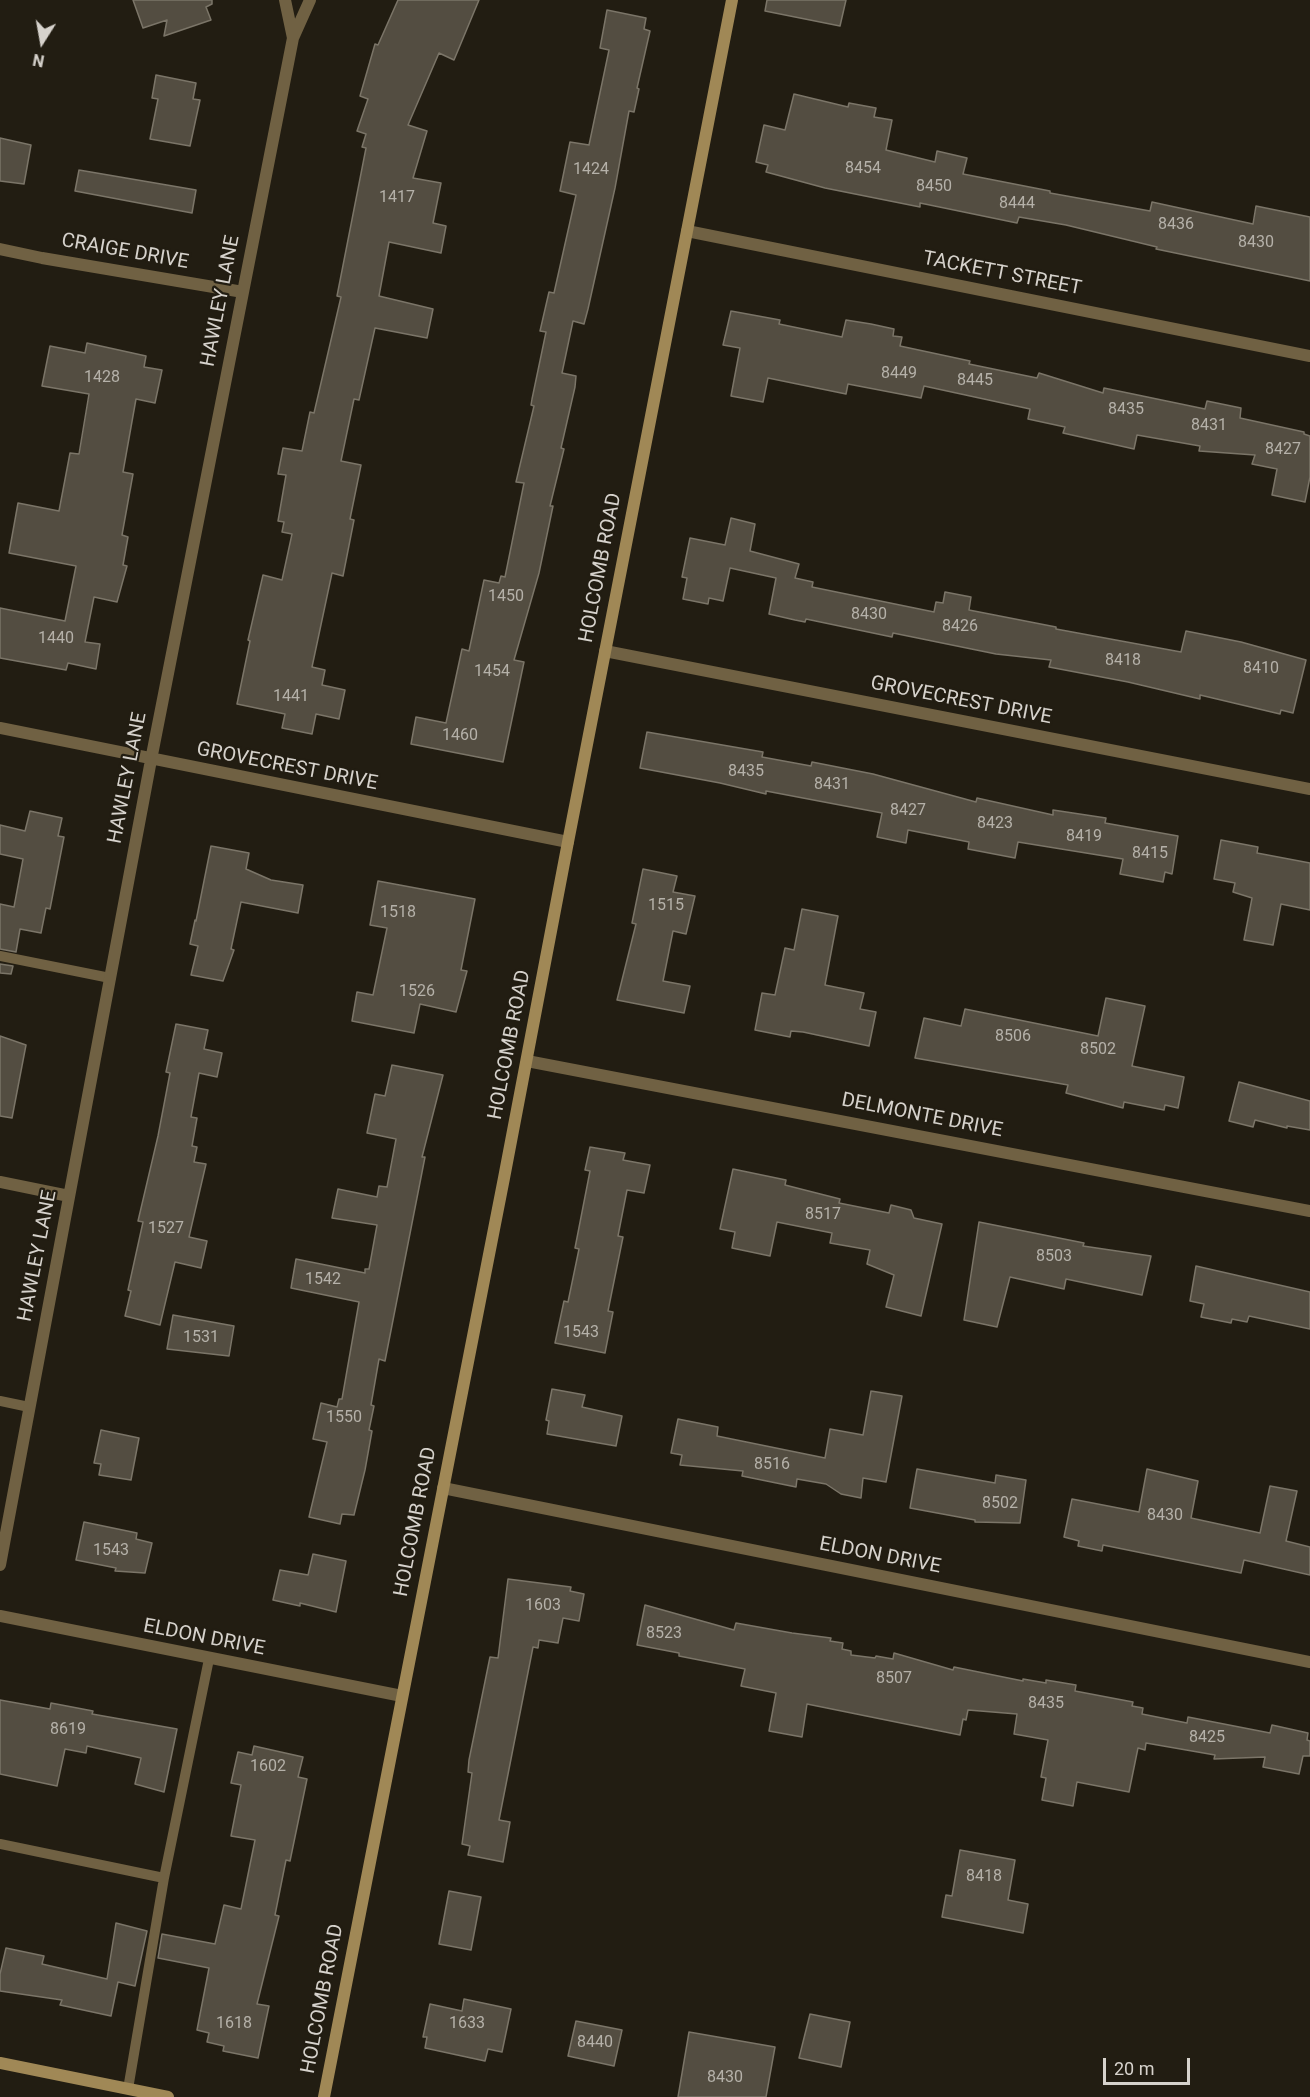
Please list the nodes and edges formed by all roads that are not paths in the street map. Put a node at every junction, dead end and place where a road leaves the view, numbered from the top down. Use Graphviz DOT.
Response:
graph roads {
  1 [pos="285,0"];
  2 [pos="310,0"];
  3 [pos="732,0"];
  4 [pos="293,38"];
  5 [pos="687,231"];
  6 [pos="0,249"];
  7 [pos="243,292"];
  8 [pos="1310,356"];
  9 [pos="605,651"];
  10 [pos="0,728"];
  11 [pos="152,760"];
  12 [pos="1310,789"];
  13 [pos="568,842"];
  14 [pos="0,956"];
  15 [pos="110,978"];
  16 [pos="527,1060"];
  17 [pos="0,1182"];
  18 [pos="69,1196"];
  19 [pos="1310,1211"];
  20 [pos="0,1401"];
  21 [pos="29,1407"];
  22 [pos="443,1488"];
  23 [pos="0,1565"];
  24 [pos="0,1616"];
  25 [pos="209,1659"];
  26 [pos="1310,1662"];
  27 [pos="402,1696"];
  28 [pos="0,1844"];
  29 [pos="164,1878"];
  30 [pos="0,2063"];
  31 [pos="128,2089"];
  32 [pos="168,2097"];
  33 [pos="324,2097"];
  1 -- 4 [label="street, HAWLEY LANE"];
  2 -- 4 [label="street"];
  3 -- 5 [label="street, HOLCOMB ROAD"];
  4 -- 7 [label="street, HAWLEY LANE"];
  5 -- 8 [label="street, TACKETT STREET"];
  5 -- 9 [label="street, HOLCOMB ROAD"];
  6 -- 7 [label="street, CRAIGE DRIVE"];
  7 -- 11 [label="street, HAWLEY LANE"];
  9 -- 12 [label="street, GROVECREST DRIVE"];
  9 -- 13 [label="street, HOLCOMB ROAD"];
  10 -- 11 [label="street, GROVECREST DRIVE"];
  11 -- 13 [label="street, GROVECREST DRIVE"];
  11 -- 15 [label="street, HAWLEY LANE"];
  13 -- 16 [label="street, HOLCOMB ROAD"];
  14 -- 15 [label="lane"];
  15 -- 18 [label="street, HAWLEY LANE"];
  16 -- 19 [label="street, DELMONTE DRIVE"];
  16 -- 22 [label="street, HOLCOMB ROAD"];
  17 -- 18 [label="street"];
  18 -- 21 [label="street, HAWLEY LANE"];
  20 -- 21 [label="lane"];
  21 -- 23 [label="street, HAWLEY LANE"];
  22 -- 26 [label="street, ELDON DRIVE"];
  22 -- 27 [label="street, HOLCOMB ROAD"];
  24 -- 25 [label="street, ELDON DRIVE"];
  25 -- 27 [label="street, ELDON DRIVE"];
  25 -- 29 [label="lane"];
  27 -- 33 [label="street, HOLCOMB ROAD"];
  28 -- 29 [label="lane"];
  29 -- 31 [label="lane"];
  30 -- 31 [label="street"];
  31 -- 32 [label="street"];
}
